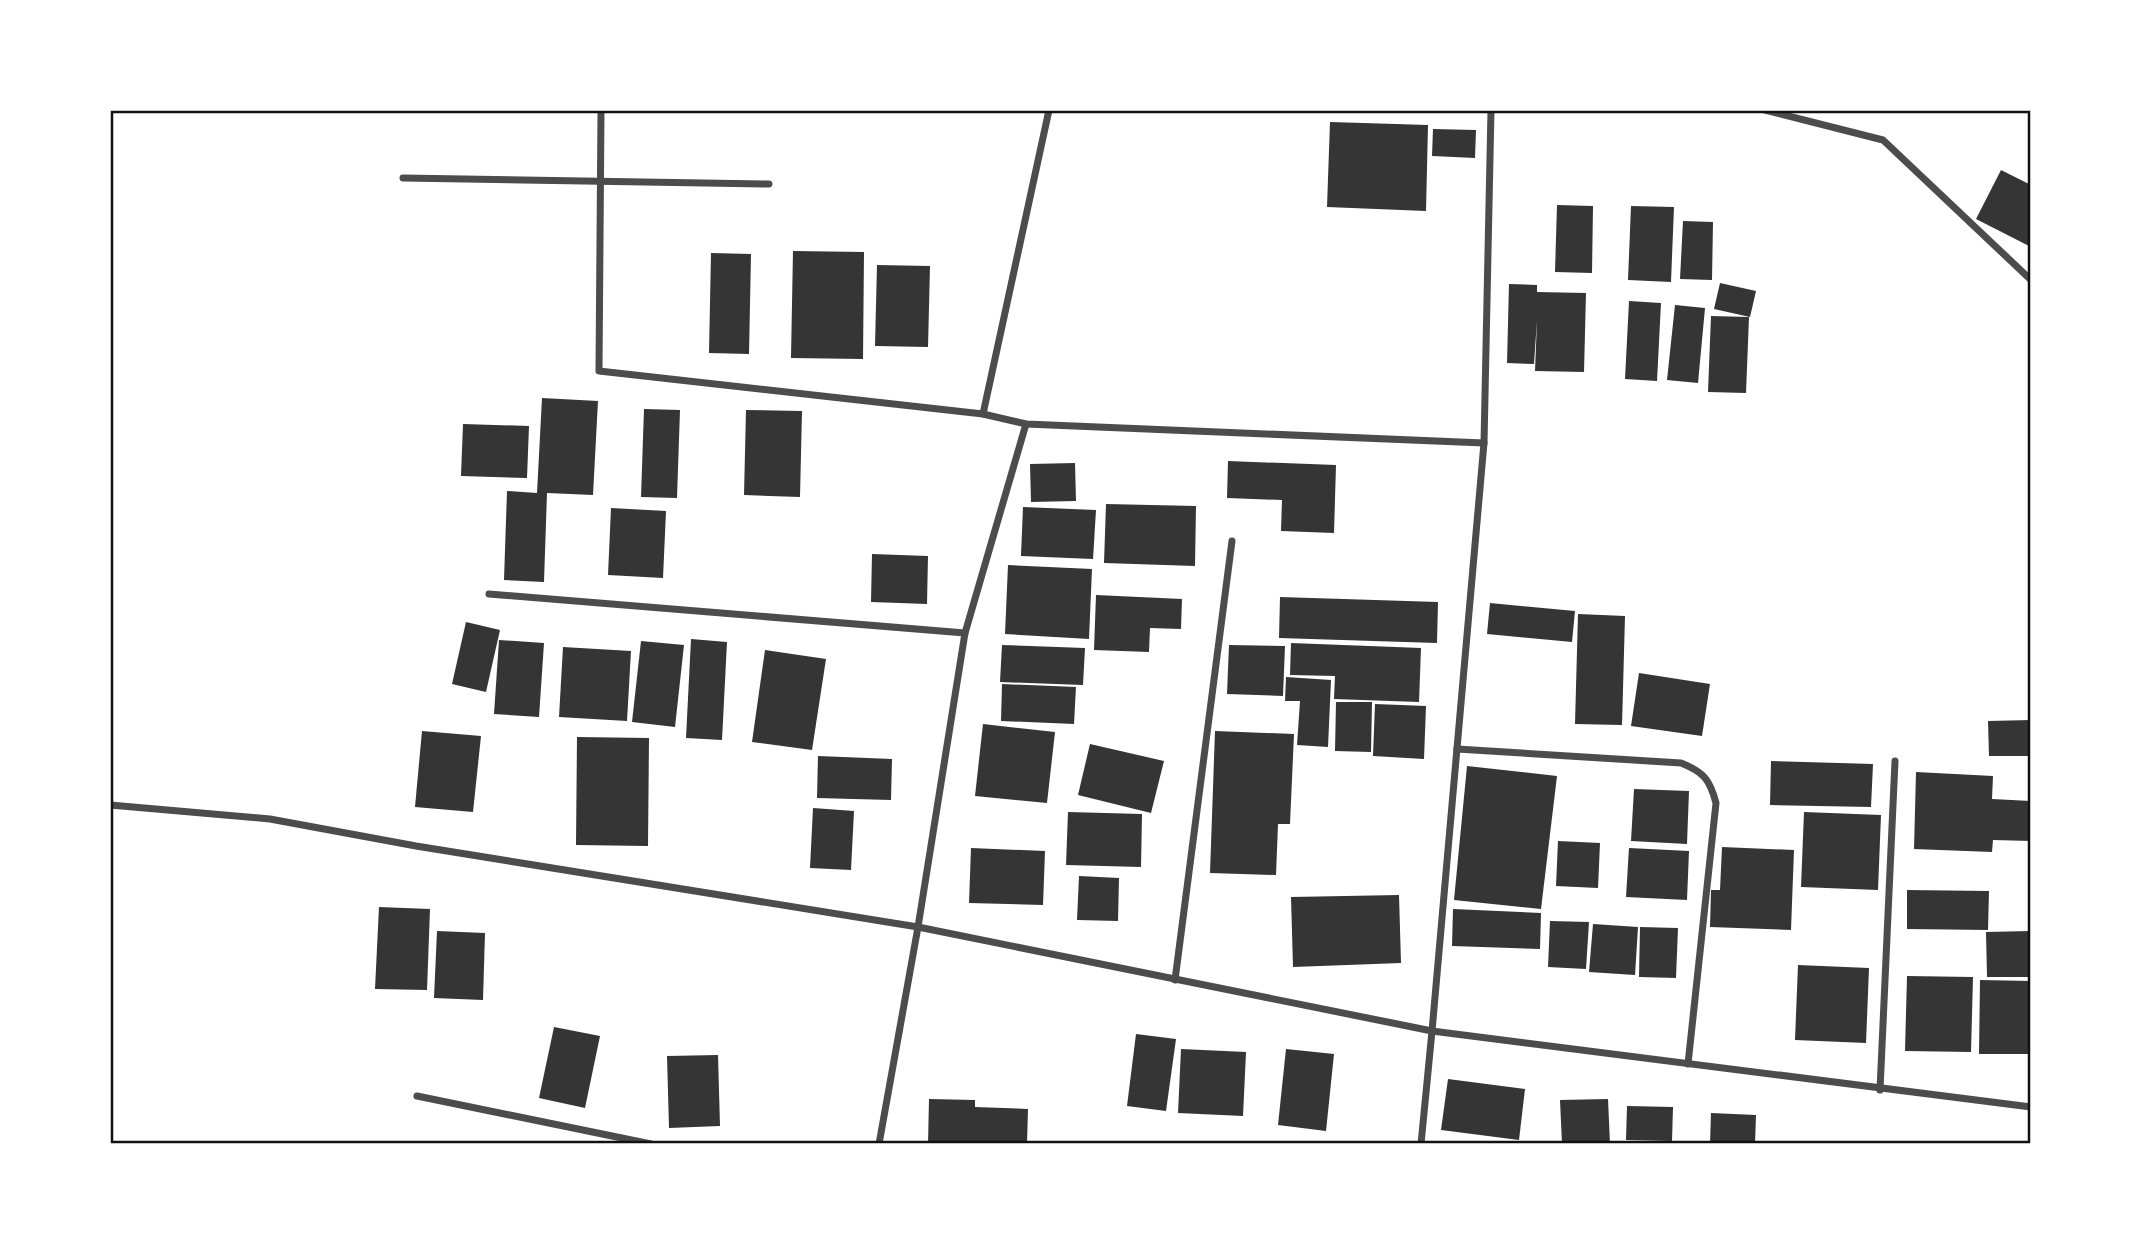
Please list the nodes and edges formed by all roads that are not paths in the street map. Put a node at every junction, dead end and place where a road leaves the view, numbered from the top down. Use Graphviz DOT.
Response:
graph roads {
  1 [pos="601,110"];
  2 [pos="1049,110"];
  3 [pos="1491,110"];
  4 [pos="1765,110"];
  5 [pos="403,178"];
  6 [pos="601,181"];
  7 [pos="769,184"];
  8 [pos="2031,280"];
  9 [pos="983,414"];
  10 [pos="1027,424"];
  11 [pos="1483,443"];
  12 [pos="1232,541"];
  13 [pos="489,594"];
  14 [pos="965,633"];
  15 [pos="1457,749"];
  16 [pos="1895,761"];
  17 [pos="110,806"];
  18 [pos="918,928"];
  19 [pos="1175,980"];
  20 [pos="1432,1031"];
  21 [pos="1688,1064"];
  22 [pos="1880,1090"];
  23 [pos="417,1096"];
  24 [pos="2031,1107"];
  25 [pos="651,1144"];
  26 [pos="879,1144"];
  27 [pos="1421,1144"];
  1 -- 6 [label="street"];
  2 -- 9 [label="street"];
  3 -- 11 [label="street"];
  4 -- 8 [label="street"];
  5 -- 6 [label="street"];
  6 -- 7 [label="street"];
  6 -- 9 [label="street"];
  9 -- 10 [label="street"];
  10 -- 11 [label="street"];
  10 -- 14 [label="street"];
  11 -- 15 [label="street"];
  12 -- 19 [label="street"];
  13 -- 14 [label="street"];
  14 -- 18 [label="street"];
  15 -- 20 [label="street"];
  15 -- 21 [label="street"];
  16 -- 22 [label="street"];
  17 -- 18 [label="street"];
  18 -- 19 [label="street"];
  18 -- 26 [label="street"];
  19 -- 20 [label="street"];
  20 -- 21 [label="street"];
  20 -- 27 [label="street"];
  21 -- 22 [label="street"];
  22 -- 24 [label="street"];
  23 -- 25 [label="street"];
}
